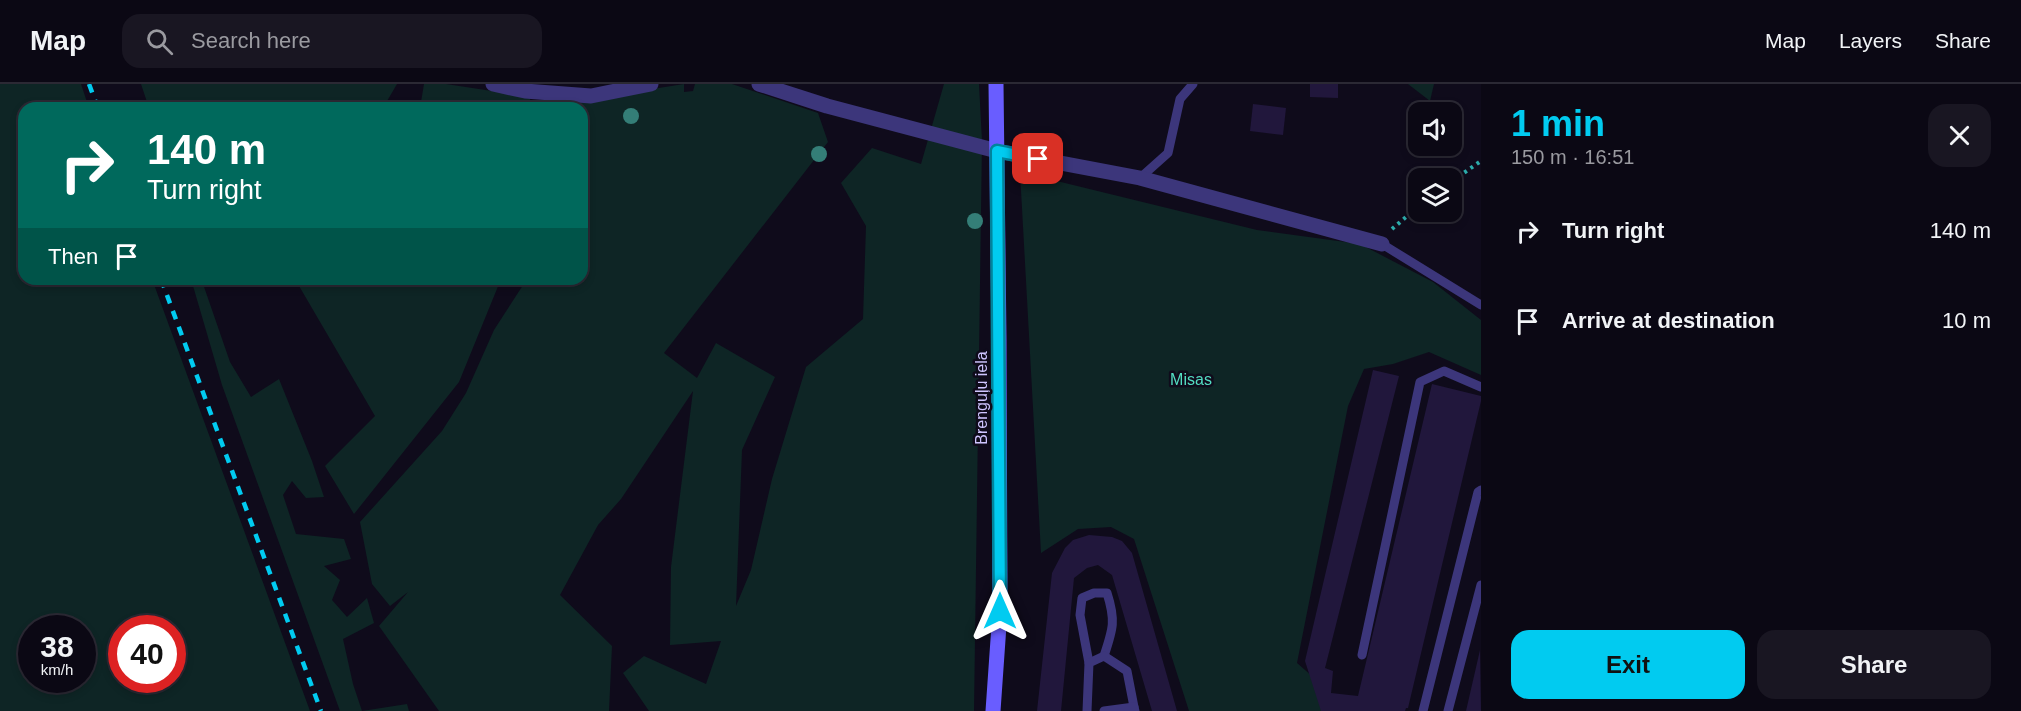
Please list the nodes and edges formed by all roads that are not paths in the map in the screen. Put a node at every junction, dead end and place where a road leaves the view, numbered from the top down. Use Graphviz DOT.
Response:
graph roads {
  1 [pos="493,84"];
  2 [pos="651,84"];
  3 [pos="759,84"];
  4 [pos="996,84"];
  5 [pos="1193,84"];
  6 [pos="997,151"];
  7 [pos="1140,178"];
  8 [pos="1382,244"];
  9 [pos="1481,305"];
  10 [pos="1481,387"];
  11 [pos="1481,490"];
  12 [pos="1481,585"];
  13 [pos="1362,655"];
  14 [pos="1104,656"];
  15 [pos="1089,663"];
  16 [pos="1134,709"];
  17 [pos="993,711"];
  18 [pos="1087,711"];
  19 [pos="1104,711"];
  20 [pos="1423,711"];
  21 [pos="1448,711"];
  1 -- 2 [label="street"];
  3 -- 6 [label="street"];
  4 -- 6 [label="street, Brenguļu iela"];
  5 -- 7 [label="lane"];
  6 -- 7 [label="street"];
  6 -- 17 [label="street, Brenguļu iela"];
  7 -- 8 [label="street"];
  8 -- 9 [label="lane"];
  10 -- 13 [label="lane"];
  11 -- 20 [label="lane"];
  12 -- 21 [label="lane"];
  14 -- 15 [label="lane"];
  14 -- 15 [label="lane"];
  14 -- 16 [label="lane"];
  15 -- 18 [label="lane"];
  16 -- 19 [label="lane"];
}
